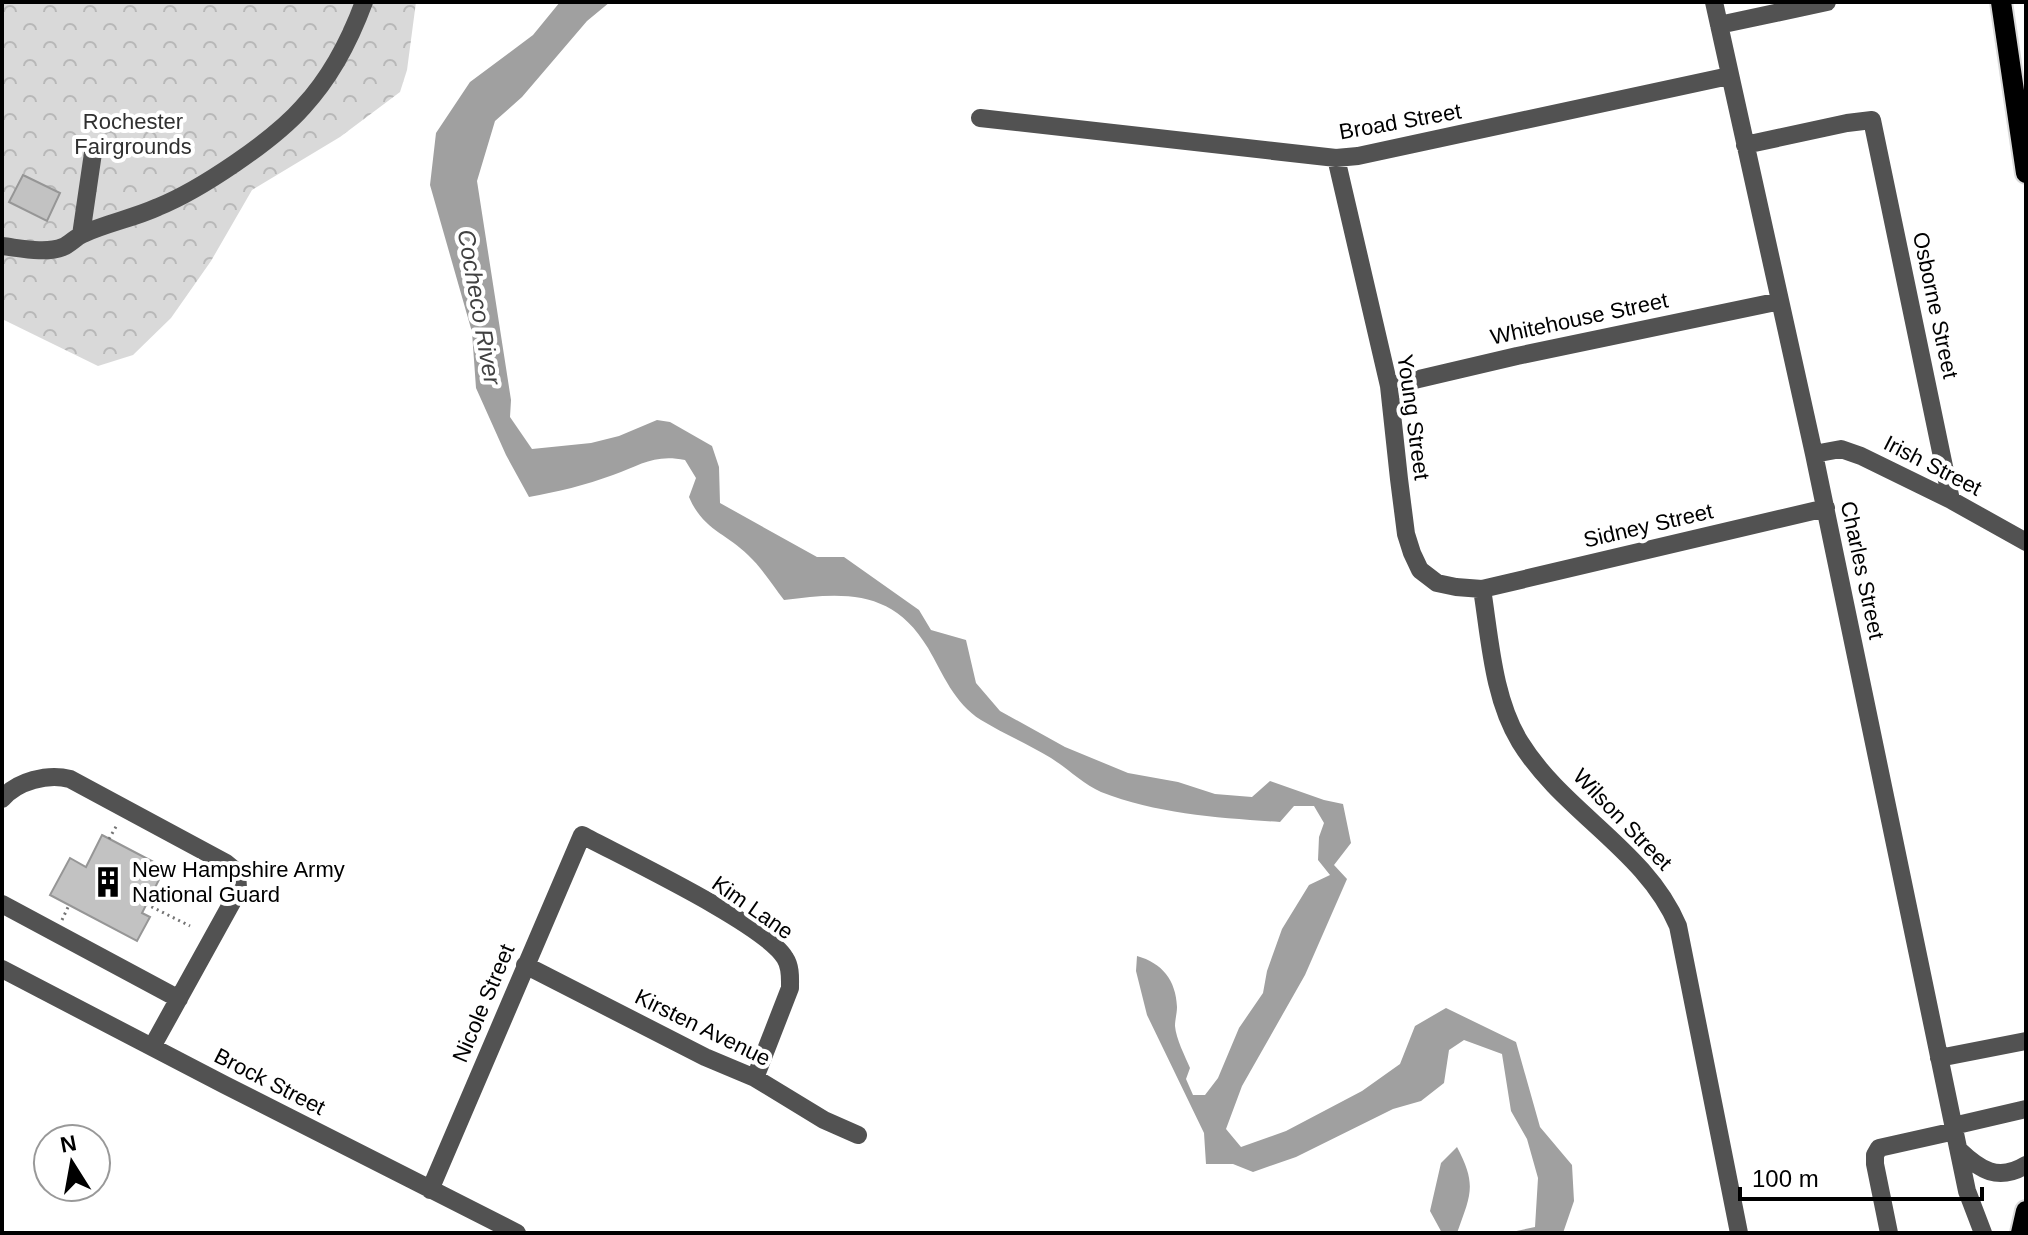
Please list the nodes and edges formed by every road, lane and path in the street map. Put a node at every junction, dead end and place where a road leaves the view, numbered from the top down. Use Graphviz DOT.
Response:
graph roads {
  1 [pos="364,2"];
  2 [pos="1714,2"];
  3 [pos="1827,2"];
  4 [pos="2001,2"];
  5 [pos="1719,25"];
  6 [pos="1729,76"];
  7 [pos="980,118"];
  8 [pos="1745,145"];
  9 [pos="93,153"];
  10 [pos="1336,158"];
  11 [pos="2026,173"];
  12 [pos="81,235"];
  13 [pos="2,246"];
  14 [pos="1780,301"];
  15 [pos="1389,386"];
  16 [pos="1814,454"];
  17 [pos="1951,500"];
  18 [pos="1826,508"];
  19 [pos="2026,542"];
  20 [pos="1482,589"];
  21 [pos="2,799"];
  22 [pos="120,818"];
  23 [pos="582,835"];
  24 [pos="109,839"];
  25 [pos="2,904"];
  26 [pos="146,904"];
  27 [pos="69,905"];
  28 [pos="61,923"];
  29 [pos="190,926"];
  30 [pos="525,965"];
  31 [pos="2,969"];
  32 [pos="179,999"];
  33 [pos="2026,1041"];
  34 [pos="152,1047"];
  35 [pos="1939,1058"];
  36 [pos="755,1078"];
  37 [pos="2026,1109"];
  38 [pos="1954,1128"];
  39 [pos="858,1135"];
  40 [pos="1959,1150"];
  41 [pos="2026,1165"];
  42 [pos="430,1190"];
  43 [pos="2026,1211"];
  44 [pos="517,1233"];
  45 [pos="1739,1233"];
  46 [pos="1889,1233"];
  47 [pos="1983,1233"];
  48 [pos="2021,1233"];
  1 -- 12 [label="street"];
  2 -- 5 [label="street, Charles Street"];
  3 -- 5 [label="street"];
  4 -- 11 [label="main road"];
  5 -- 6 [label="street, Charles Street"];
  6 -- 8 [label="street, Charles Street"];
  6 -- 10 [label="street, Broad Street"];
  7 -- 10 [label="street, Broad Street"];
  8 -- 14 [label="street, Charles Street"];
  8 -- 17 [label="street, Osborne Street"];
  9 -- 12 [label="street"];
  10 -- 15 [label="street, Young Street"];
  12 -- 13 [label="street"];
  14 -- 15 [label="street, Whitehouse Street"];
  14 -- 16 [label="street, Charles Street"];
  15 -- 20 [label="street, Young Street"];
  16 -- 17 [label="street, Irish Street"];
  16 -- 18 [label="street, Charles Street"];
  17 -- 19 [label="street, Irish Street"];
  18 -- 20 [label="street, Sidney Street"];
  18 -- 35 [label="street, Charles Street"];
  20 -- 45 [label="street, Wilson Street"];
  21 -- 32 [label="street"];
  22 -- 24 [label="path"];
  23 -- 30 [label="street, Nicole Street"];
  23 -- 36 [label="street, Kim Lane"];
  25 -- 32 [label="street"];
  26 -- 29 [label="path"];
  27 -- 28 [label="path"];
  30 -- 36 [label="street, Kirsten Avenue"];
  30 -- 42 [label="street, Nicole Street"];
  31 -- 34 [label="street, Brock Street"];
  32 -- 34 [label="street"];
  33 -- 35 [label="street"];
  34 -- 42 [label="street, Brock Street"];
  35 -- 38 [label="street, Charles Street"];
  36 -- 39 [label="street, Kirsten Avenue"];
  37 -- 38 [label="street"];
  38 -- 40 [label="street, Charles Street"];
  38 -- 46 [label="street"];
  40 -- 41 [label="street"];
  40 -- 47 [label="street, Charles Street"];
  42 -- 44 [label="street, Brock Street"];
  43 -- 48 [label="main road"];
}
